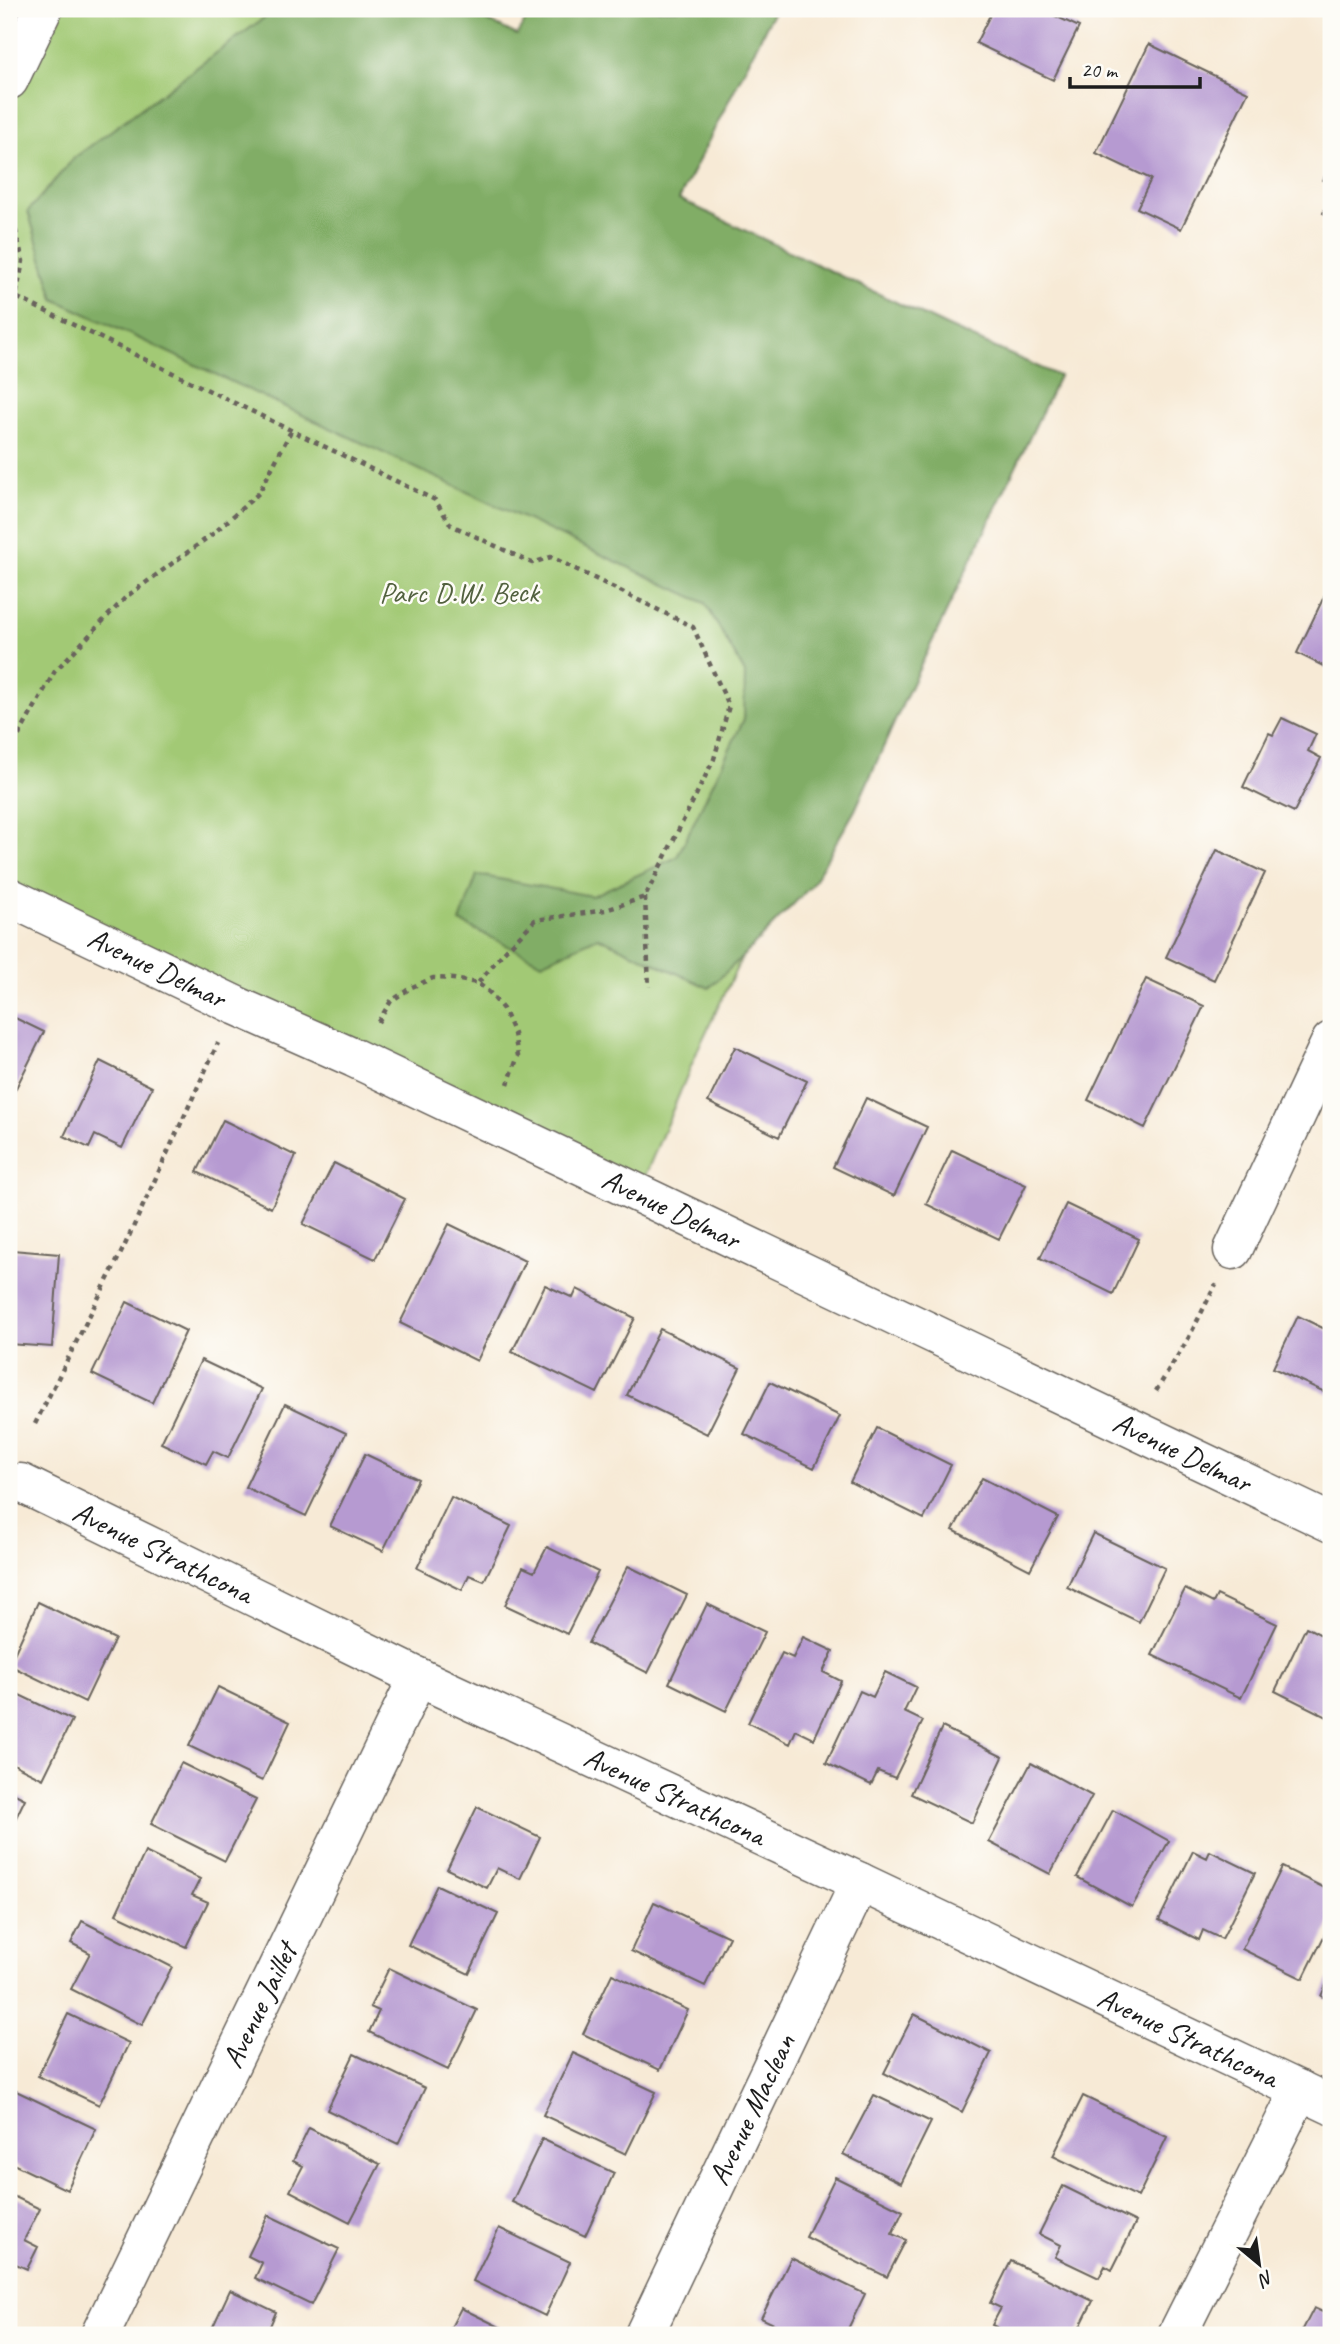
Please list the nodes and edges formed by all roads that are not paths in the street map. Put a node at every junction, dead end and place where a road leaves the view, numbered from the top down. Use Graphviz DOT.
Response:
graph roads {
  1 [pos="43,9"];
  2 [pos="9,80"];
  3 [pos="9,897"];
  4 [pos="1331,1041"];
  5 [pos="1233,1250"];
  6 [pos="15,1483"];
  7 [pos="1331,1522"];
  8 [pos="418,1677"];
  9 [pos="860,1882"];
  10 [pos="1315,2097"];
  11 [pos="100,2335"];
  12 [pos="643,2335"];
  13 [pos="1177,2335"];
  1 -- 2 [label="street"];
  3 -- 7 [label="street, Avenue Delmar"];
  4 -- 5 [label="street"];
  6 -- 8 [label="street, Avenue Strathcona"];
  8 -- 9 [label="street, Avenue Strathcona"];
  8 -- 11 [label="street, Avenue Jaillet"];
  9 -- 10 [label="street, Avenue Strathcona"];
  9 -- 12 [label="street, Avenue Maclean"];
  10 -- 13 [label="street"];
}
